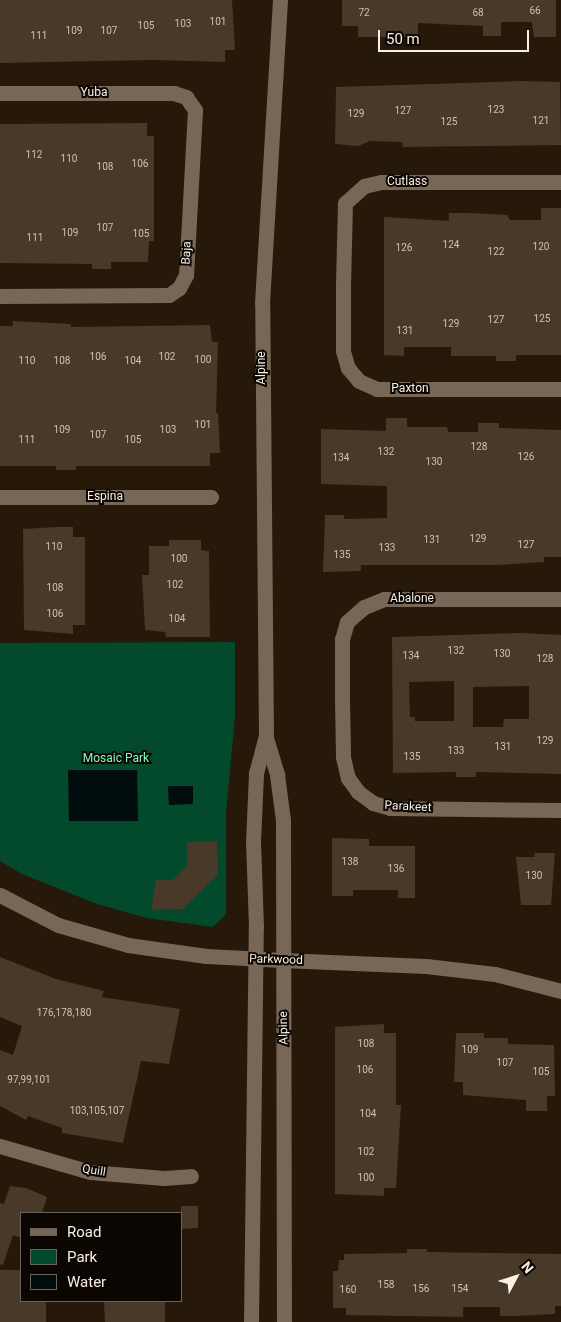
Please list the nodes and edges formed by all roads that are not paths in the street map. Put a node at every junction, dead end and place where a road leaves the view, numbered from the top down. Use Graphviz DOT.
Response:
graph roads {
  1 [pos="280,0"];
  2 [pos="0,93"];
  3 [pos="186,97"];
  4 [pos="561,182"];
  5 [pos="343,287"];
  6 [pos="0,296"];
  7 [pos="561,389"];
  8 [pos="0,497"];
  9 [pos="211,497"];
  10 [pos="561,599"];
  11 [pos="342,698"];
  12 [pos="266,736"];
  13 [pos="561,810"];
  14 [pos="0,896"];
  15 [pos="254,960"];
  16 [pos="282,960"];
  17 [pos="561,991"];
  18 [pos="0,1146"];
  19 [pos="191,1176"];
  20 [pos="251,1322"];
  21 [pos="284,1322"];
  1 -- 12 [label="street, Alpine"];
  2 -- 3 [label="street, Yuba"];
  3 -- 6 [label="street, Baja"];
  4 -- 5 [label="street, Cutlass"];
  5 -- 7 [label="street, Paxton"];
  8 -- 9 [label="street, Espina"];
  10 -- 11 [label="street, Abalone"];
  11 -- 13 [label="street, Parakeet"];
  12 -- 15 [label="street, Alpine"];
  12 -- 16 [label="street, Alpine"];
  14 -- 15 [label="street, Parkwood"];
  15 -- 16 [label="street, Parkwood"];
  15 -- 20 [label="street, Alpine"];
  16 -- 17 [label="street, Parkwood"];
  16 -- 21 [label="street, Alpine"];
  18 -- 19 [label="street, Quill"];
}
